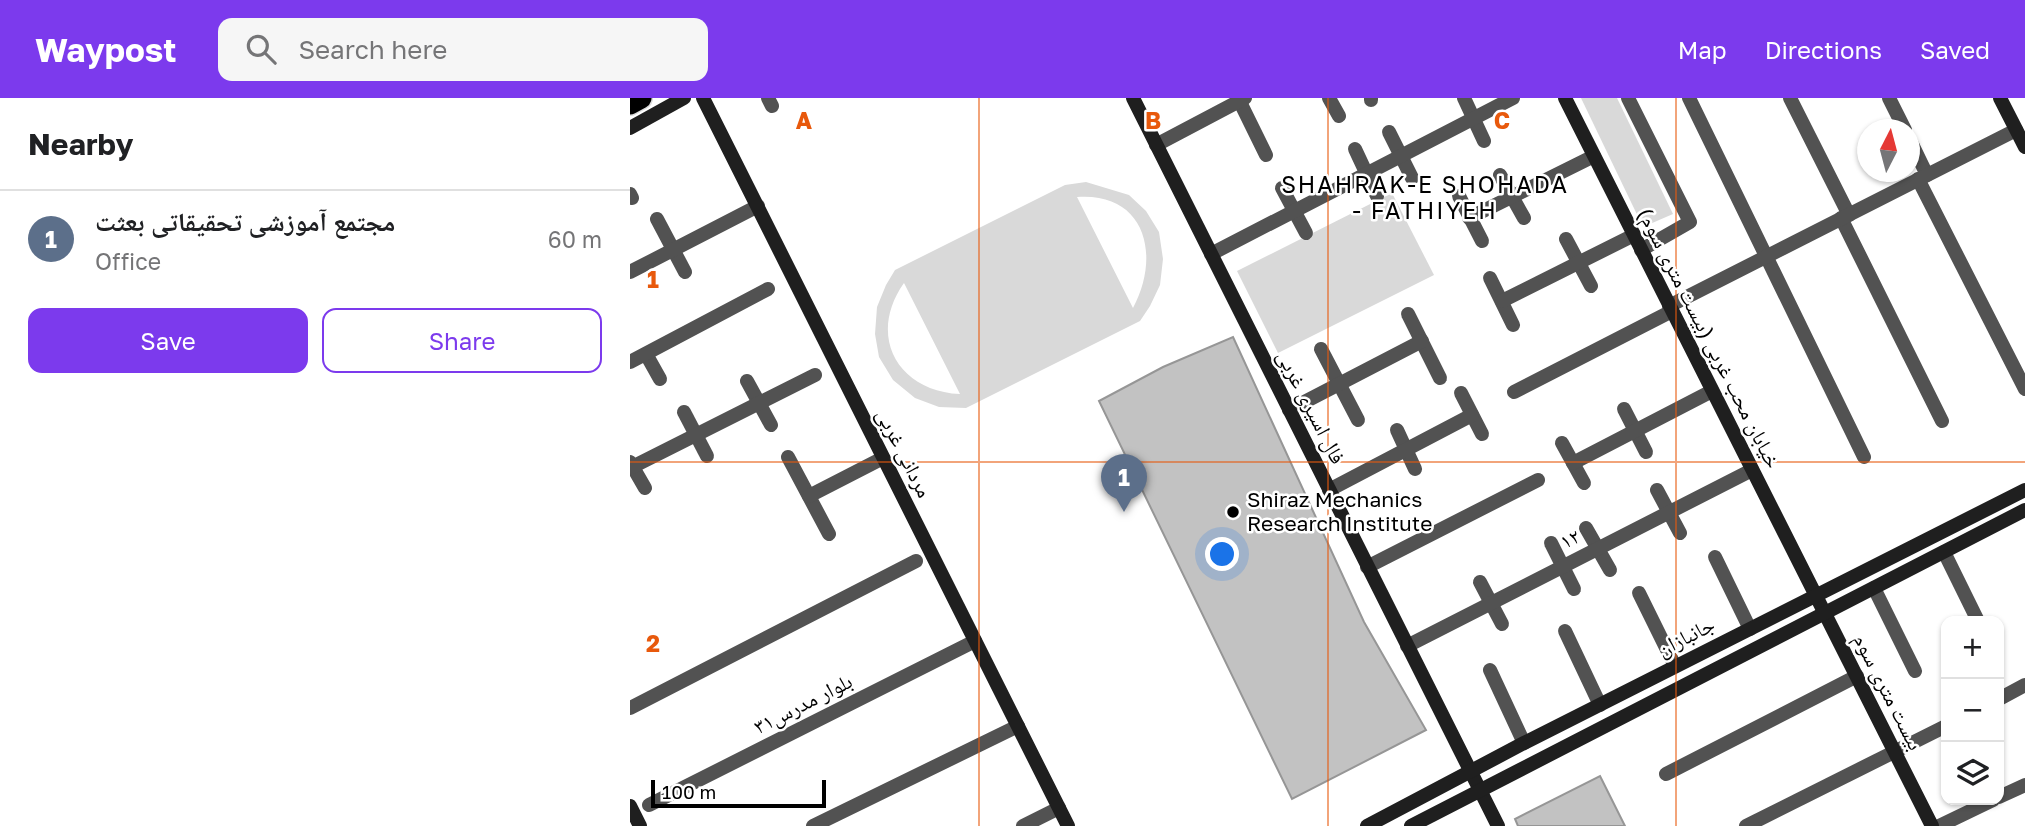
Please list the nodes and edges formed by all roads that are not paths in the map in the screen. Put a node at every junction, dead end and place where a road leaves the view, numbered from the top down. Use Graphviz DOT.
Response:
graph roads {
  1 [pos="641,98"];
  2 [pos="684,98"];
  3 [pos="704,98"];
  4 [pos="1133,98"];
  5 [pos="1329,98"];
  6 [pos="1464,98"];
  7 [pos="1513,98"];
  8 [pos="1565,98"];
  9 [pos="1628,98"];
  10 [pos="1689,98"];
  11 [pos="1790,98"];
  12 [pos="1889,98"];
  13 [pos="2000,98"];
  14 [pos="1241,99"];
  15 [pos="630,104"];
  16 [pos="1339,116"];
  17 [pos="1474,118"];
  18 [pos="1900,119"];
  19 [pos="630,128"];
  20 [pos="2016,130"];
  21 [pos="1389,132"];
  22 [pos="1484,141"];
  23 [pos="1156,145"];
  24 [pos="2025,147"];
  25 [pos="1355,149"];
  26 [pos="1266,155"];
  27 [pos="1401,156"];
  28 [pos="1594,156"];
  29 [pos="1920,169"];
  30 [pos="1367,173"];
  31 [pos="1500,175"];
  32 [pos="1923,177"];
  33 [pos="1412,178"];
  34 [pos="1282,188"];
  35 [pos="1377,195"];
  36 [pos="1459,195"];
  37 [pos="1512,197"];
  38 [pos="758,206"];
  39 [pos="1294,211"];
  40 [pos="1845,216"];
  41 [pos="1469,218"];
  42 [pos="1524,218"];
  43 [pos="657,219"];
  44 [pos="1306,233"];
  45 [pos="1634,235"];
  46 [pos="1566,239"];
  47 [pos="1482,241"];
  48 [pos="673,250"];
  49 [pos="1641,250"];
  50 [pos="1211,254"];
  51 [pos="1768,256"];
  52 [pos="1579,263"];
  53 [pos="630,272"];
  54 [pos="685,272"];
  55 [pos="1490,278"];
  56 [pos="1591,286"];
  57 [pos="768,289"];
  58 [pos="1502,301"];
  59 [pos="1671,309"];
  60 [pos="1408,314"];
  61 [pos="1513,325"];
  62 [pos="1422,341"];
  63 [pos="1321,349"];
  64 [pos="646,354"];
  65 [pos="630,362"];
  66 [pos="815,375"];
  67 [pos="1440,378"];
  68 [pos="660,379"];
  69 [pos="747,381"];
  70 [pos="1339,384"];
  71 [pos="2025,388"];
  72 [pos="1712,391"];
  73 [pos="1514,392"];
  74 [pos="1461,393"];
  75 [pos="759,403"];
  76 [pos="1623,409"];
  77 [pos="1289,410"];
  78 [pos="684,412"];
  79 [pos="1472,415"];
  80 [pos="1357,420"];
  81 [pos="1942,421"];
  82 [pos="771,425"];
  83 [pos="1397,430"];
  84 [pos="1635,431"];
  85 [pos="1482,434"];
  86 [pos="696,435"];
  87 [pos="1562,443"];
  88 [pos="1406,449"];
  89 [pos="1646,452"];
  90 [pos="707,456"];
  91 [pos="788,457"];
  92 [pos="1864,457"];
  93 [pos="883,458"];
  94 [pos="1573,463"];
  95 [pos="631,465"];
  96 [pos="1415,469"];
  97 [pos="1752,470"];
  98 [pos="1538,480"];
  99 [pos="1584,483"];
  100 [pos="645,488"];
  101 [pos="1657,489"];
  102 [pos="1329,490"];
  103 [pos="2025,490"];
  104 [pos="809,496"];
  105 [pos="2011,498"];
  106 [pos="1669,512"];
  107 [pos="2023,516"];
  108 [pos="1586,528"];
  109 [pos="1680,533"];
  110 [pos="829,534"];
  111 [pos="1550,543"];
  112 [pos="1598,548"];
  113 [pos="1944,552"];
  114 [pos="1715,557"];
  115 [pos="916,561"];
  116 [pos="1562,566"];
  117 [pos="1367,567"];
  118 [pos="1610,570"];
  119 [pos="1480,582"];
  120 [pos="1574,589"];
  121 [pos="1874,589"];
  122 [pos="1639,593"];
  123 [pos="1815,597"];
  124 [pos="1491,603"];
  125 [pos="1825,614"];
  126 [pos="1976,616"];
  127 [pos="1502,624"];
  128 [pos="1750,629"];
  129 [pos="1565,631"];
  130 [pos="975,641"];
  131 [pos="1407,646"];
  132 [pos="1675,666"];
  133 [pos="1490,670"];
  134 [pos="1915,671"];
  135 [pos="1857,676"];
  136 [pos="2025,685"];
  137 [pos="2004,696"];
  138 [pos="1600,705"];
  139 [pos="630,708"];
  140 [pos="1018,726"];
  141 [pos="1941,729"];
  142 [pos="1524,743"];
  143 [pos="1895,752"];
  144 [pos="1470,771"];
  145 [pos="1666,774"];
  146 [pos="2025,785"];
  147 [pos="1480,789"];
  148 [pos="2004,795"];
  149 [pos="649,805"];
  150 [pos="1982,805"];
  151 [pos="630,806"];
  152 [pos="1059,808"];
  153 [pos="640,826"];
  154 [pos="813,826"];
  155 [pos="1023,826"];
  156 [pos="1068,826"];
  157 [pos="1367,826"];
  158 [pos="1411,826"];
  159 [pos="1498,826"];
  160 [pos="1746,826"];
  161 [pos="1932,826"];
  162 [pos="1938,826"];
  1 -- 15 [label="highway"];
  2 -- 19 [label="street"];
  3 -- 38 [label="street, مردانی غربی"];
  4 -- 23 [label="street, فال اسیری غربی"];
  5 -- 16 [label="street"];
  6 -- 17 [label="street"];
  7 -- 17 [label="street"];
  8 -- 28 [label="street, خیابان محب غربی (بیست متری سوم)"];
  9 -- 49 [label="street"];
  10 -- 51 [label="street"];
  11 -- 40 [label="street"];
  12 -- 18 [label="street"];
  13 -- 20 [label="street"];
  14 -- 23 [label="street"];
  14 -- 26 [label="street"];
  17 -- 22 [label="street"];
  17 -- 27 [label="street"];
  20 -- 24 [label="street"];
  20 -- 32 [label="street"];
  21 -- 27 [label="street"];
  23 -- 50 [label="street, فال اسیری غربی"];
  25 -- 30 [label="street"];
  27 -- 30 [label="street"];
  27 -- 33 [label="street"];
  28 -- 37 [label="street"];
  28 -- 45 [label="street, خیابان محب غربی (بیست متری سوم)"];
  29 -- 32 [label="street"];
  30 -- 35 [label="street"];
  30 -- 39 [label="street"];
  31 -- 37 [label="street"];
  32 -- 40 [label="street"];
  32 -- 71 [label="street"];
  34 -- 39 [label="street"];
  36 -- 41 [label="street"];
  37 -- 41 [label="street"];
  37 -- 42 [label="street"];
  38 -- 48 [label="street"];
  38 -- 93 [label="street, مردانی غربی"];
  39 -- 44 [label="street"];
  39 -- 50 [label="street"];
  40 -- 51 [label="street"];
  40 -- 81 [label="street"];
  41 -- 47 [label="street"];
  43 -- 48 [label="street"];
  45 -- 49 [label="street, خیابان محب غربی (بیست متری سوم)"];
  45 -- 52 [label="street"];
  46 -- 52 [label="street"];
  48 -- 53 [label="street"];
  48 -- 54 [label="street"];
  49 -- 59 [label="street, خیابان محب غربی (بیست متری سوم)"];
  50 -- 77 [label="street, فال اسیری غربی"];
  51 -- 59 [label="street"];
  51 -- 92 [label="street"];
  52 -- 56 [label="street"];
  52 -- 58 [label="street"];
  55 -- 58 [label="street"];
  57 -- 64 [label="street"];
  58 -- 61 [label="street"];
  59 -- 72 [label="street, خیابان محب غربی (بیست متری سوم)"];
  59 -- 73 [label="street"];
  60 -- 62 [label="street"];
  62 -- 67 [label="street"];
  62 -- 70 [label="street"];
  63 -- 70 [label="street"];
  64 -- 65 [label="street"];
  64 -- 68 [label="street"];
  66 -- 75 [label="street"];
  69 -- 75 [label="street"];
  70 -- 77 [label="street"];
  70 -- 80 [label="street"];
  72 -- 84 [label="street"];
  72 -- 97 [label="street, خیابان محب غربی (بیست متری سوم)"];
  74 -- 79 [label="street"];
  75 -- 82 [label="street"];
  75 -- 86 [label="street"];
  76 -- 84 [label="street"];
  77 -- 102 [label="street, فال اسیری غربی"];
  78 -- 86 [label="street"];
  79 -- 85 [label="street"];
  79 -- 88 [label="street"];
  83 -- 88 [label="street"];
  84 -- 89 [label="street"];
  84 -- 94 [label="street"];
  86 -- 90 [label="street"];
  86 -- 95 [label="street"];
  87 -- 94 [label="street"];
  88 -- 96 [label="street"];
  88 -- 102 [label="street"];
  91 -- 104 [label="street"];
  93 -- 104 [label="street"];
  93 -- 130 [label="street, مردانی غربی"];
  94 -- 99 [label="street"];
  95 -- 100 [label="street"];
  97 -- 106 [label="street, ۱۲"];
  97 -- 123 [label="street, خیابان محب غربی (بیست متری سوم)"];
  98 -- 117 [label="street"];
  101 -- 106 [label="street"];
  102 -- 117 [label="street, فال اسیری غربی"];
  103 -- 105 [label="street, جانبازان"];
  104 -- 110 [label="street"];
  105 -- 107 [label="street"];
  105 -- 123 [label="street, جانبازان"];
  106 -- 109 [label="street"];
  106 -- 112 [label="street, ۱۲"];
  107 -- 113 [label="street, جانبازان"];
  108 -- 112 [label="street"];
  111 -- 116 [label="street"];
  112 -- 116 [label="street, ۱۲"];
  112 -- 118 [label="street"];
  113 -- 121 [label="street, جانبازان"];
  113 -- 126 [label="street"];
  114 -- 128 [label="street"];
  115 -- 139 [label="street"];
  116 -- 120 [label="street"];
  116 -- 124 [label="street, ۱۲"];
  117 -- 131 [label="street, فال اسیری غربی"];
  119 -- 124 [label="street"];
  121 -- 125 [label="street, جانبازان"];
  121 -- 134 [label="street"];
  122 -- 132 [label="street"];
  123 -- 125 [label="street, خیابان محب غربی (بیست متری سوم)"];
  123 -- 128 [label="street, جانبازان"];
  124 -- 127 [label="street"];
  124 -- 131 [label="street, ۱۲"];
  125 -- 135 [label="street, بیست متری سوم"];
  125 -- 147 [label="street, جانبازان"];
  128 -- 132 [label="street, جانبازان"];
  129 -- 138 [label="street"];
  130 -- 140 [label="street, مردانی غربی"];
  130 -- 149 [label="street, بلوار مدرس۳۱"];
  131 -- 144 [label="street, فال اسیری غربی"];
  132 -- 138 [label="street, جانبازان"];
  133 -- 142 [label="street"];
  135 -- 143 [label="street, بیست متری سوم"];
  135 -- 145 [label="street"];
  136 -- 137 [label="street"];
  138 -- 142 [label="street, جانبازان"];
  140 -- 152 [label="street, مردانی غربی"];
  140 -- 154 [label="street"];
  141 -- 143 [label="street"];
  142 -- 144 [label="street, جانبازان"];
  143 -- 160 [label="street"];
  143 -- 161 [label="street, بیست متری سوم"];
  144 -- 147 [label="street, فال اسیری غربی"];
  144 -- 157 [label="street, جانبازان"];
  146 -- 148 [label="street"];
  147 -- 158 [label="street, جانبازان"];
  147 -- 159 [label="street, فال اسیری غربی"];
  150 -- 162 [label="street"];
  151 -- 153 [label="street"];
  152 -- 155 [label="street"];
  152 -- 156 [label="street, مردانی غربی"];
}
